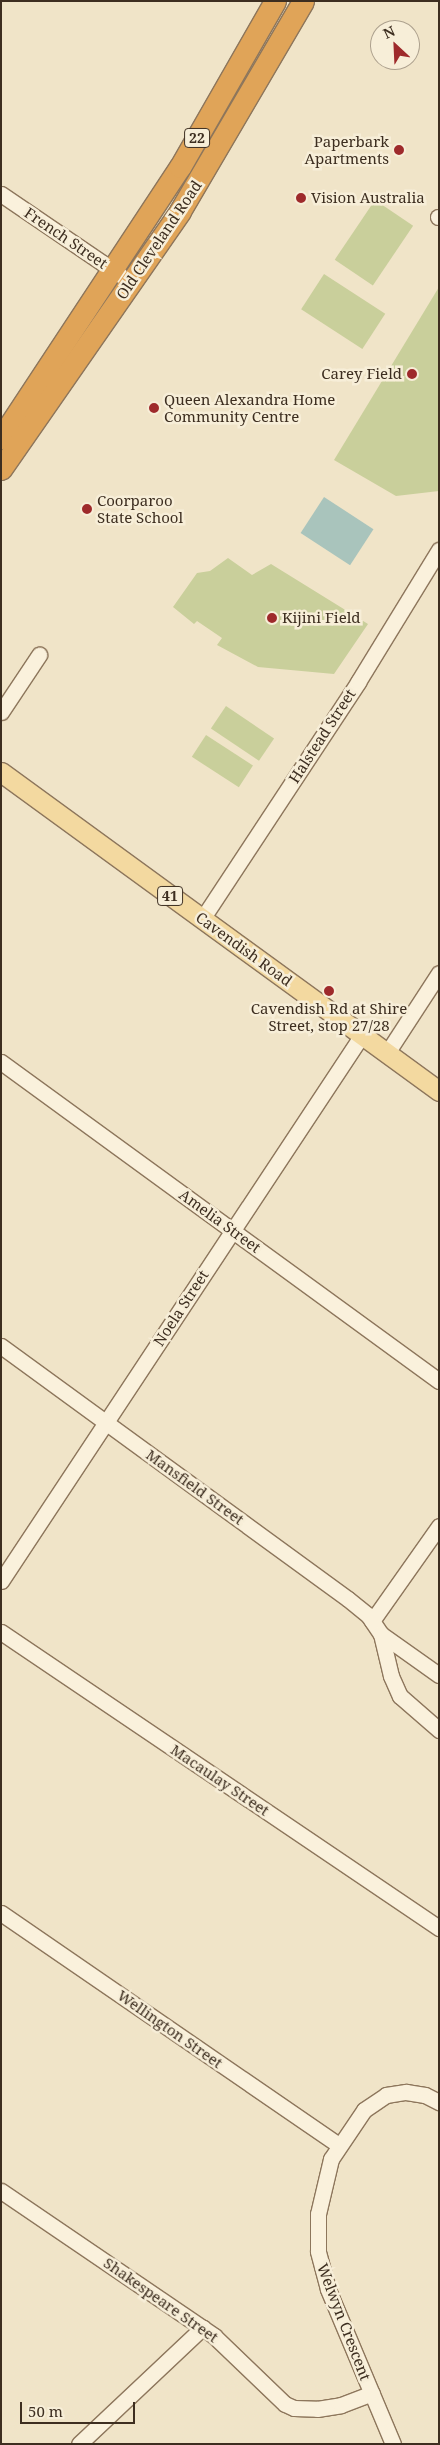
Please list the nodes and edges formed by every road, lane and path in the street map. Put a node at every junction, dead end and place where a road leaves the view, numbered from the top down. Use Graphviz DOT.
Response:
graph roads {
  1 [pos="275,1"];
  2 [pos="304,1"];
  3 [pos="1,194"];
  4 [pos="112,270"];
  5 [pos="131,282"];
  6 [pos="1,438"];
  7 [pos="1,469"];
  8 [pos="436,559"];
  9 [pos="39,655"];
  10 [pos="1,712"];
  11 [pos="1,772"];
  12 [pos="202,919"];
  13 [pos="439,973"];
  14 [pos="362,1035"];
  15 [pos="387,1053"];
  16 [pos="1,1062"];
  17 [pos="439,1090"];
  18 [pos="232,1230"];
  19 [pos="1,1346"];
  20 [pos="439,1381"];
  21 [pos="106,1422"];
  22 [pos="439,1526"];
  23 [pos="1,1581"];
  24 [pos="372,1621"];
  25 [pos="1,1632"];
  26 [pos="381,1634"];
  27 [pos="439,1675"];
  28 [pos="439,1730"];
  29 [pos="1,1913"];
  30 [pos="439,1928"];
  31 [pos="439,2102"];
  32 [pos="338,2145"];
  33 [pos="1,2191"];
  34 [pos="203,2327"];
  35 [pos="372,2392"];
  36 [pos="79,2444"];
  37 [pos="393,2444"];
  1 -- 4 [label="highway, Old Cleveland Road / 22"];
  2 -- 5 [label="highway, Old Cleveland Road / 22"];
  3 -- 4 [label="street, French Street"];
  4 -- 5 [label="street, French Street"];
  4 -- 6 [label="highway, Old Cleveland Road / 22"];
  5 -- 7 [label="highway, Old Cleveland Road / 22"];
  8 -- 12 [label="street, Halstead Street"];
  9 -- 10 [label="street"];
  11 -- 12 [label="main road, Cavendish Road / 41"];
  12 -- 14 [label="main road, Cavendish Road / 41"];
  13 -- 15 [label="street"];
  14 -- 15 [label="main road, Cavendish Road / 41"];
  14 -- 18 [label="street, Noela Street"];
  15 -- 17 [label="main road, Cavendish Road / 41"];
  16 -- 18 [label="street, Amelia Street"];
  18 -- 20 [label="street, Amelia Street"];
  18 -- 21 [label="street, Noela Street"];
  19 -- 21 [label="street, Mansfield Street"];
  21 -- 23 [label="street, Noela Street"];
  21 -- 24 [label="street, Mansfield Street"];
  22 -- 24 [label="street"];
  24 -- 26 [label="street, Mansfield Street"];
  25 -- 30 [label="street, Macaulay Street"];
  26 -- 27 [label="street"];
  26 -- 28 [label="street"];
  29 -- 32 [label="street, Wellington Street"];
  31 -- 32 [label="street, Welwyn Crescent"];
  32 -- 35 [label="street, Welwyn Crescent"];
  33 -- 34 [label="street, Shakespeare Street"];
  34 -- 35 [label="street, Shakespeare Street"];
  34 -- 36 [label="street"];
  35 -- 37 [label="street, Welwyn Crescent"];
}
